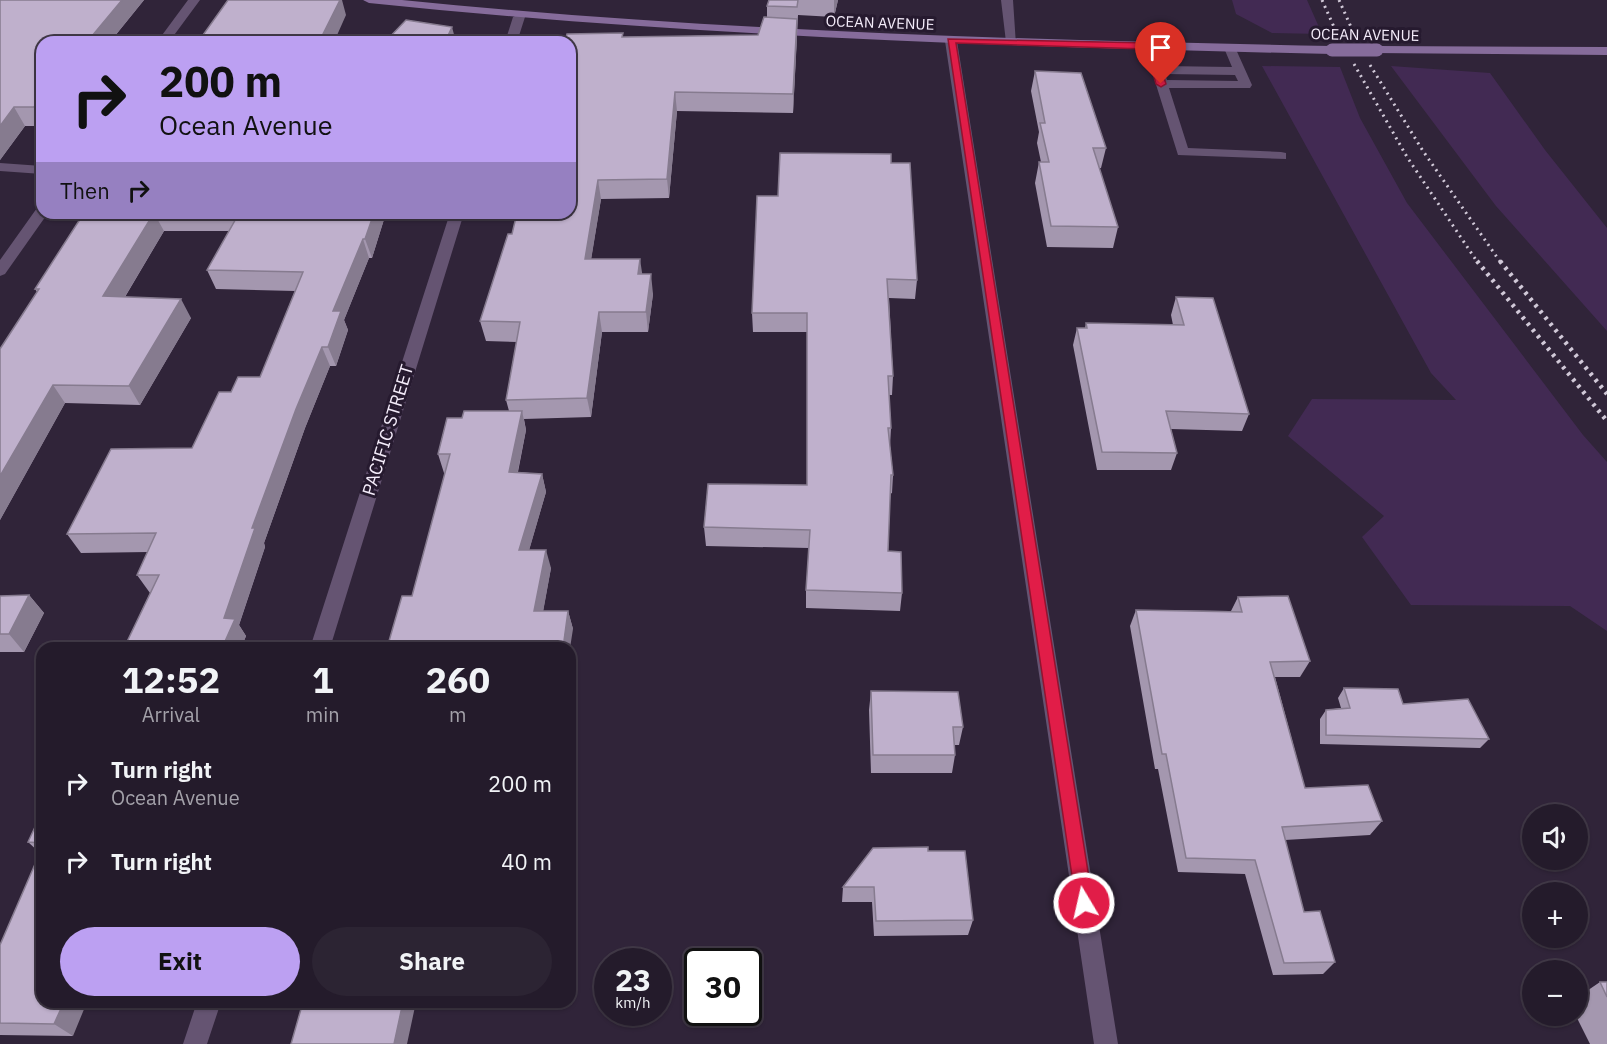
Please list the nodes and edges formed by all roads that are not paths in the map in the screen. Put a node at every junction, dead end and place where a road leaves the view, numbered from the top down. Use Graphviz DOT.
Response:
graph roads {
  1 [pos="194,0"];
  2 [pos="369,0"];
  3 [pos="1007,0"];
  4 [pos="519,17"];
  5 [pos="167,36"];
  6 [pos="513,36"];
  7 [pos="951,41"];
  8 [pos="1012,42"];
  9 [pos="1150,46"];
  10 [pos="1230,48"];
  11 [pos="1607,51"];
  12 [pos="1156,70"];
  13 [pos="1240,71"];
  14 [pos="1161,84"];
  15 [pos="1281,156"];
  16 [pos="0,167"];
  17 [pos="36,170"];
  18 [pos="36,219"];
  19 [pos="455,219"];
  20 [pos="0,271"];
  21 [pos="322,642"];
  22 [pos="207,1008"];
  23 [pos="195,1044"];
  24 [pos="1106,1044"];
  1 -- 5 [label="street"];
  2 -- 4 [label="main road, OCEAN AVENUE"];
  3 -- 8 [label="street"];
  4 -- 6 [label="street"];
  4 -- 7 [label="main road, OCEAN AVENUE"];
  7 -- 8 [label="main road, OCEAN AVENUE"];
  7 -- 24 [label="street"];
  8 -- 9 [label="main road, OCEAN AVENUE"];
  9 -- 10 [label="main road, OCEAN AVENUE"];
  9 -- 12 [label="street"];
  10 -- 11 [label="main road, OCEAN AVENUE, bridge"];
  10 -- 13 [label="street"];
  12 -- 13 [label="street"];
  12 -- 14 [label="street"];
  13 -- 14 [label="street"];
  14 -- 15 [label="street"];
  16 -- 17 [label="street"];
  18 -- 20 [label="street"];
  19 -- 21 [label="street, PACIFIC STREET"];
  22 -- 23 [label="street"];
}
